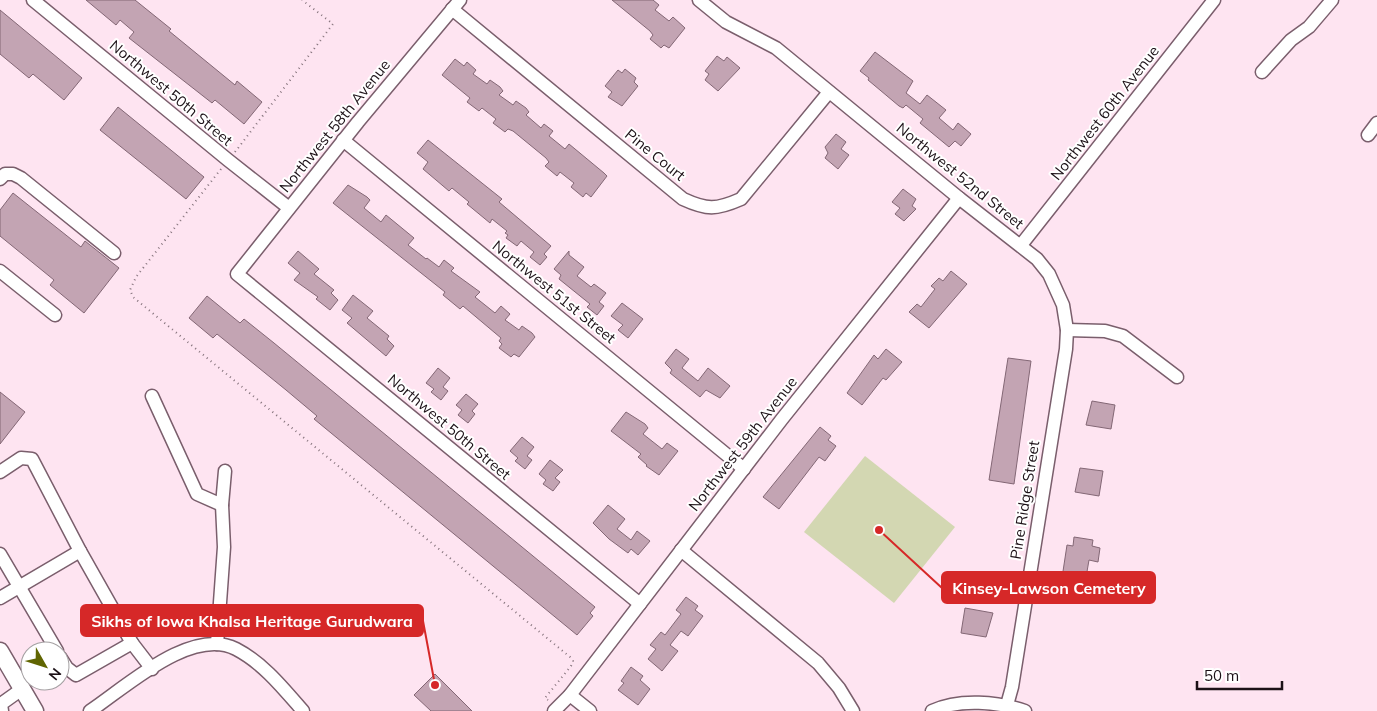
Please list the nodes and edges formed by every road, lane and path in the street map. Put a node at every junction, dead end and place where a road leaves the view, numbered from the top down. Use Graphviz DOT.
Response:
graph roads {
  1 [pos="34,0"];
  2 [pos="302,0"];
  3 [pos="699,0"];
  4 [pos="1214,0"];
  5 [pos="1332,0"];
  6 [pos="456,5"];
  7 [pos="1262,72"];
  8 [pos="829,92"];
  9 [pos="1377,123"];
  10 [pos="1368,135"];
  11 [pos="343,140"];
  12 [pos="228,160"];
  13 [pos="0,179"];
  14 [pos="959,198"];
  15 [pos="289,208"];
  16 [pos="1021,245"];
  17 [pos="114,253"];
  18 [pos="0,271"];
  19 [pos="237,274"];
  20 [pos="55,315"];
  21 [pos="1067,330"];
  22 [pos="1177,377"];
  23 [pos="152,396"];
  24 [pos="744,469"];
  25 [pos="225,471"];
  26 [pos="0,472"];
  27 [pos="222,505"];
  28 [pos="682,550"];
  29 [pos="80,551"];
  30 [pos="0,554"];
  31 [pos="18,587"];
  32 [pos="0,598"];
  33 [pos="640,604"];
  34 [pos="51,641"];
  35 [pos="132,643"];
  36 [pos="218,644"];
  37 [pos="0,651"];
  38 [pos="152,669"];
  39 [pos="70,670"];
  40 [pos="20,686"];
  41 [pos="20,690"];
  42 [pos="23,691"];
  43 [pos="570,695"];
  44 [pos="545,698"];
  45 [pos="1007,705"];
  46 [pos="2,711"];
  47 [pos="35,711"];
  48 [pos="90,711"];
  49 [pos="303,711"];
  50 [pos="554,711"];
  51 [pos="590,711"];
  52 [pos="852,711"];
  53 [pos="932,711"];
  54 [pos="1026,711"];
  1 -- 12 [label="street, Northwest 50th Street"];
  2 -- 12 [label="path"];
  3 -- 8 [label="street, Northwest 52nd Street"];
  4 -- 16 [label="street, Northwest 60th Avenue"];
  5 -- 7 [label="street"];
  6 -- 8 [label="street, Pine Court"];
  6 -- 11 [label="street, Northwest 58th Avenue"];
  8 -- 14 [label="street, Northwest 52nd Street"];
  9 -- 10 [label="street"];
  11 -- 15 [label="street, Northwest 58th Avenue"];
  11 -- 24 [label="street, Northwest 51st Street"];
  12 -- 15 [label="street, Northwest 50th Street"];
  12 -- 44 [label="path"];
  13 -- 17 [label="street"];
  14 -- 16 [label="street, Northwest 52nd Street"];
  14 -- 24 [label="street, Northwest 59th Avenue"];
  15 -- 19 [label="street, Northwest 58th Avenue"];
  16 -- 21 [label="street, Northwest 52nd Street"];
  18 -- 20 [label="street"];
  19 -- 33 [label="street, Northwest 50th Street"];
  21 -- 22 [label="street"];
  21 -- 45 [label="street, Pine Ridge Street"];
  23 -- 27 [label="street"];
  24 -- 28 [label="street, Northwest 59th Avenue"];
  25 -- 27 [label="street"];
  26 -- 29 [label="street"];
  27 -- 36 [label="street"];
  28 -- 33 [label="street, Northwest 59th Avenue"];
  28 -- 52 [label="street"];
  29 -- 31 [label="street"];
  29 -- 35 [label="street"];
  30 -- 31 [label="street"];
  31 -- 32 [label="street"];
  31 -- 34 [label="street"];
  33 -- 43 [label="street, Northwest 59th Avenue"];
  35 -- 38 [label="street"];
  35 -- 39 [label="street"];
  36 -- 38 [label="street"];
  36 -- 49 [label="street"];
  37 -- 40 [label="main road"];
  38 -- 48 [label="street"];
  41 -- 46 [label="street"];
  42 -- 47 [label="main road"];
  43 -- 50 [label="street, Northwest 59th Avenue"];
  43 -- 51 [label="street"];
  45 -- 53 [label="street"];
  45 -- 54 [label="street"];
}
